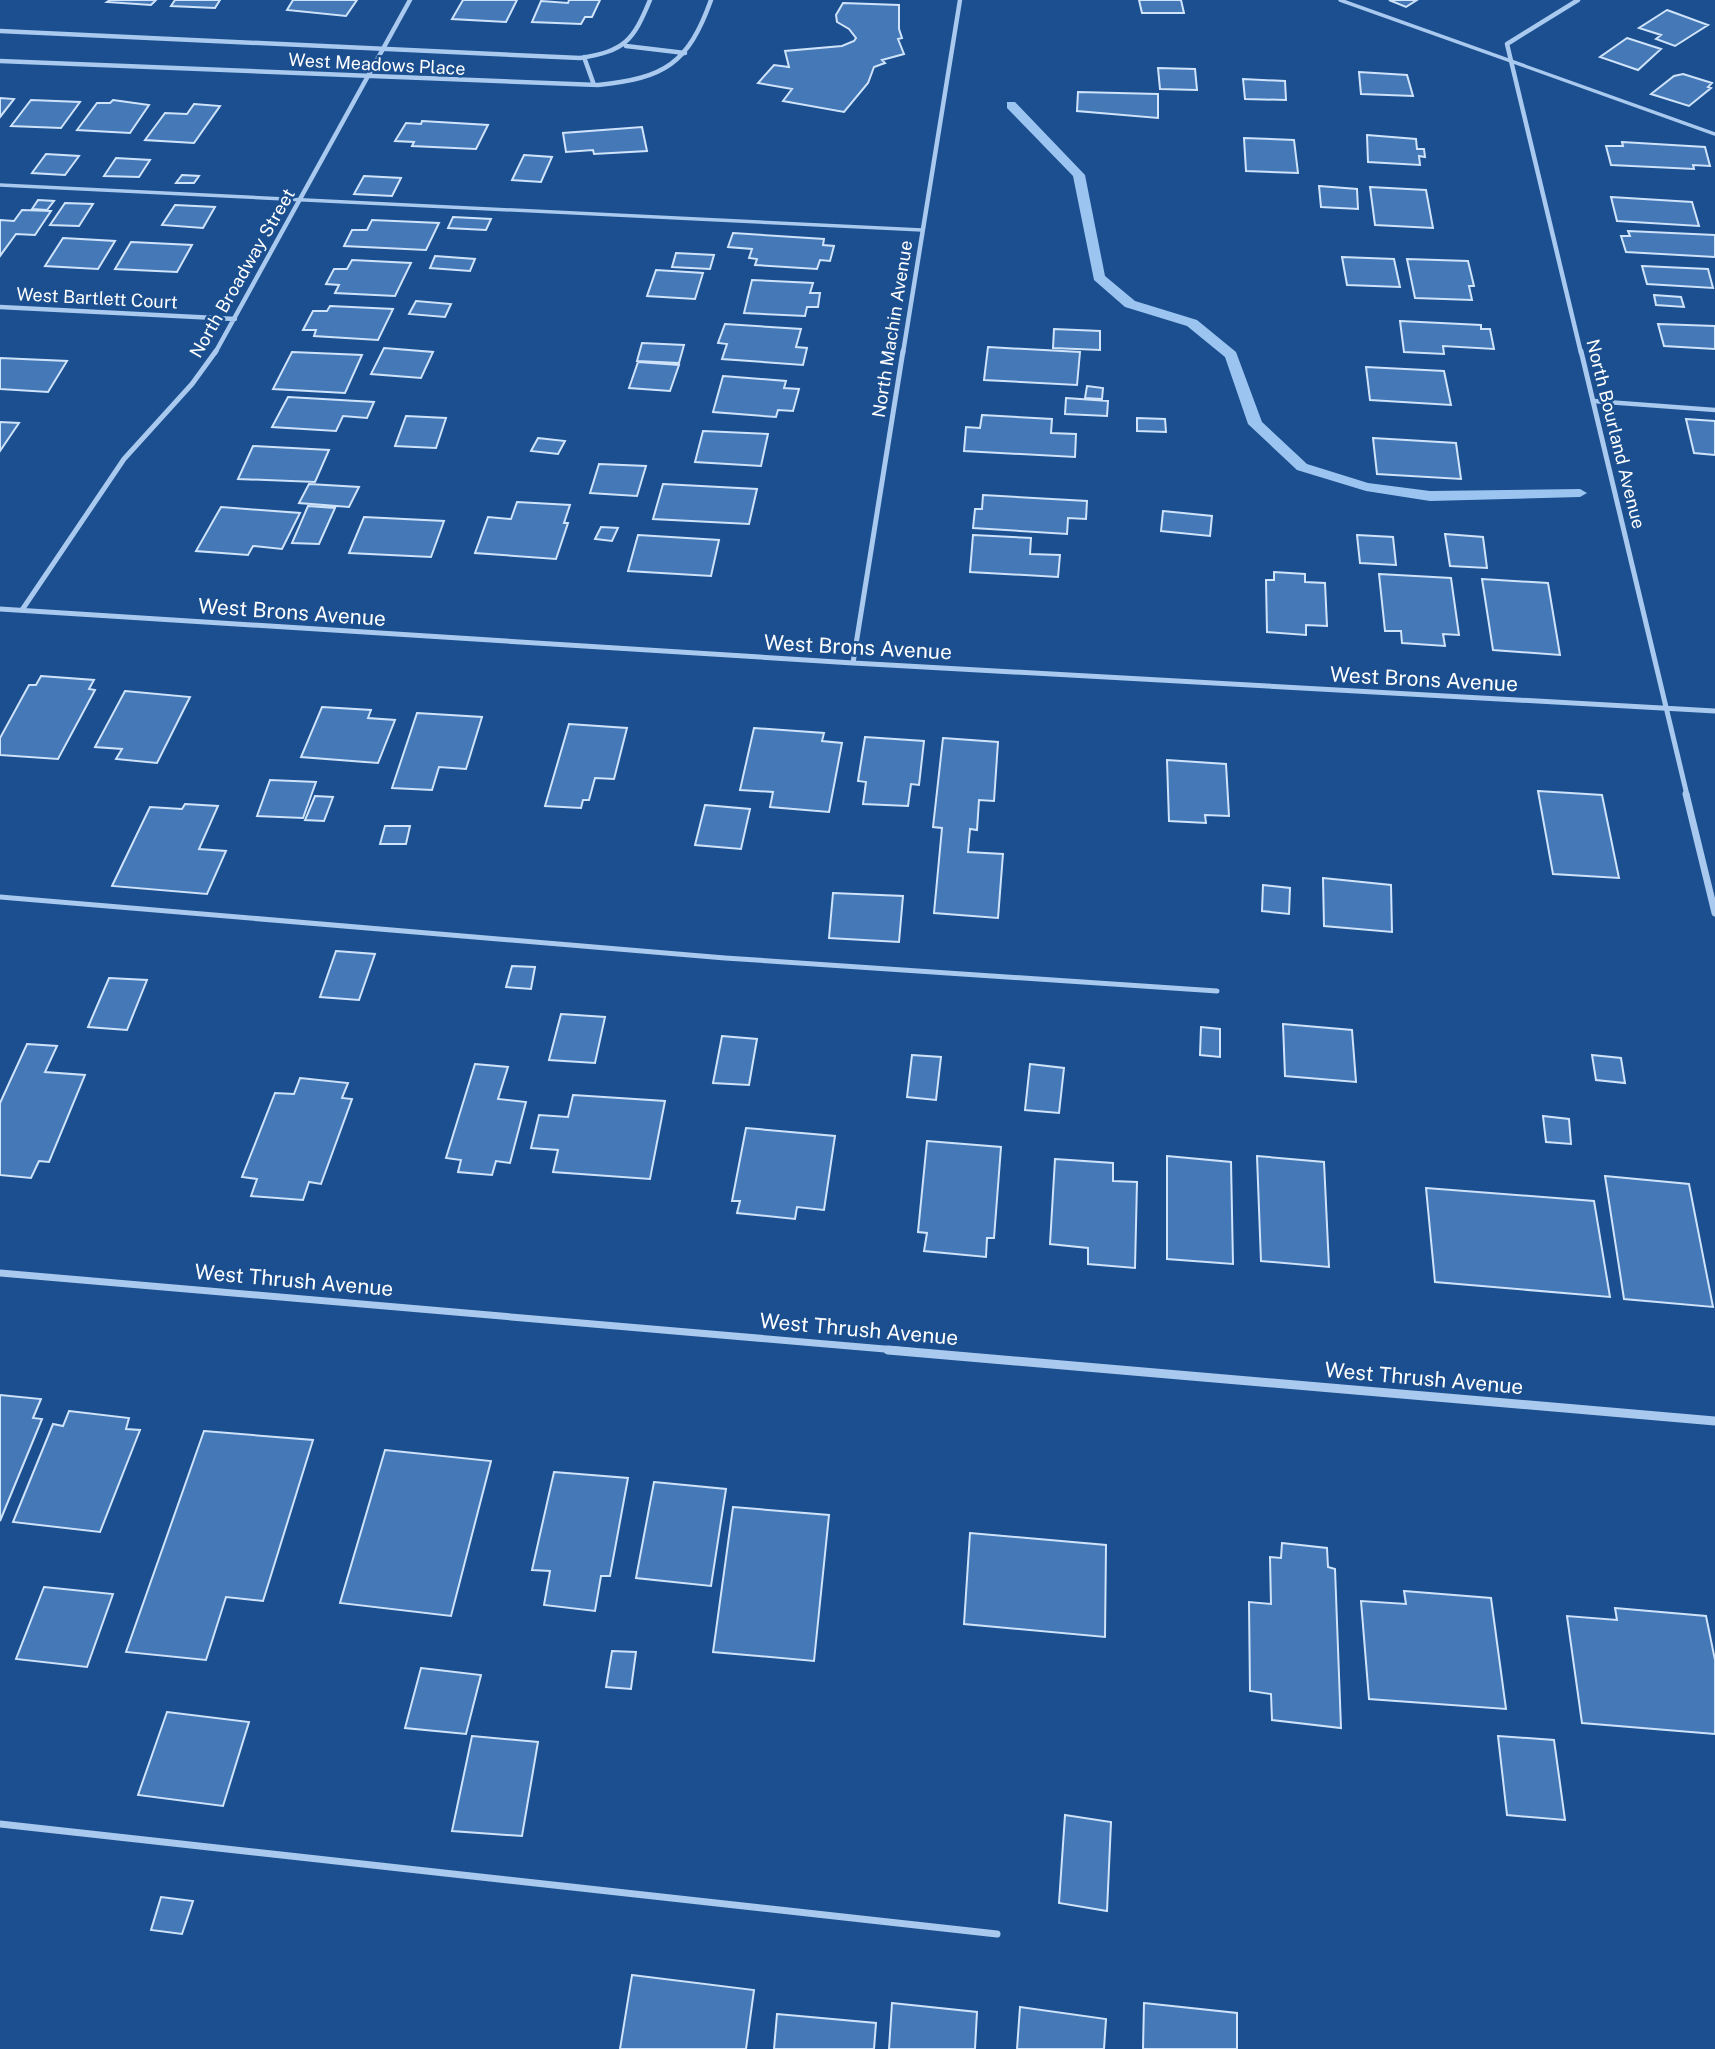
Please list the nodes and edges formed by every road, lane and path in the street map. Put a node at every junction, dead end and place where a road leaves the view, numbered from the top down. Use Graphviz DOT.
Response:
graph roads {
  1 [pos="410,0"];
  2 [pos="650,0"];
  3 [pos="711,0"];
  4 [pos="960,0"];
  5 [pos="1340,0"];
  6 [pos="1578,0"];
  7 [pos="0,31"];
  8 [pos="625,46"];
  9 [pos="382,49"];
  10 [pos="685,53"];
  11 [pos="584,57"];
  12 [pos="1511,60"];
  13 [pos="0,61"];
  14 [pos="369,78"];
  15 [pos="594,85"];
  16 [pos="1715,134"];
  17 [pos="0,185"];
  18 [pos="301,200"];
  19 [pos="922,230"];
  20 [pos="0,307"];
  21 [pos="235,319"];
  22 [pos="1593,401"];
  23 [pos="1715,410"];
  24 [pos="0,609"];
  25 [pos="22,610"];
  26 [pos="853,663"];
  27 [pos="1668,708"];
  28 [pos="1715,711"];
  29 [pos="0,897"];
  30 [pos="1715,913"];
  31 [pos="1217,990"];
  32 [pos="0,1273"];
  33 [pos="1715,1421"];
  34 [pos="0,1824"];
  35 [pos="997,1934"];
  1 -- 9 [label="street, North Broadway Street"];
  2 -- 8 [label="street"];
  3 -- 10 [label="street, West Meadows Place"];
  4 -- 19 [label="street, North Machin Avenue"];
  5 -- 12 [label="lane"];
  6 -- 12 [label="street"];
  7 -- 9 [label="street, West Meadows Place"];
  8 -- 10 [label="street"];
  8 -- 11 [label="street, West Meadows Place"];
  9 -- 11 [label="street, West Meadows Place"];
  9 -- 14 [label="street, North Broadway Street"];
  10 -- 15 [label="street, West Meadows Place"];
  11 -- 15 [label="street"];
  12 -- 16 [label="lane"];
  12 -- 22 [label="street, North Bourland Avenue"];
  13 -- 14 [label="street, West Meadows Place"];
  14 -- 15 [label="street, West Meadows Place"];
  14 -- 18 [label="street, North Broadway Street"];
  17 -- 18 [label="lane"];
  18 -- 19 [label="lane"];
  18 -- 21 [label="street, North Broadway Street"];
  19 -- 26 [label="street, North Machin Avenue"];
  20 -- 21 [label="street, West Bartlett Court"];
  21 -- 25 [label="street, North Broadway Street"];
  22 -- 23 [label="lane"];
  22 -- 27 [label="street, North Bourland Avenue"];
  24 -- 25 [label="street, West Brons Avenue"];
  25 -- 26 [label="street, West Brons Avenue"];
  26 -- 27 [label="street, West Brons Avenue"];
  27 -- 28 [label="street, West Brons Avenue"];
  27 -- 30 [label="street, North Bourland Avenue"];
  29 -- 31 [label="lane"];
  32 -- 33 [label="street, West Thrush Avenue"];
  34 -- 35 [label="lane"];
}
